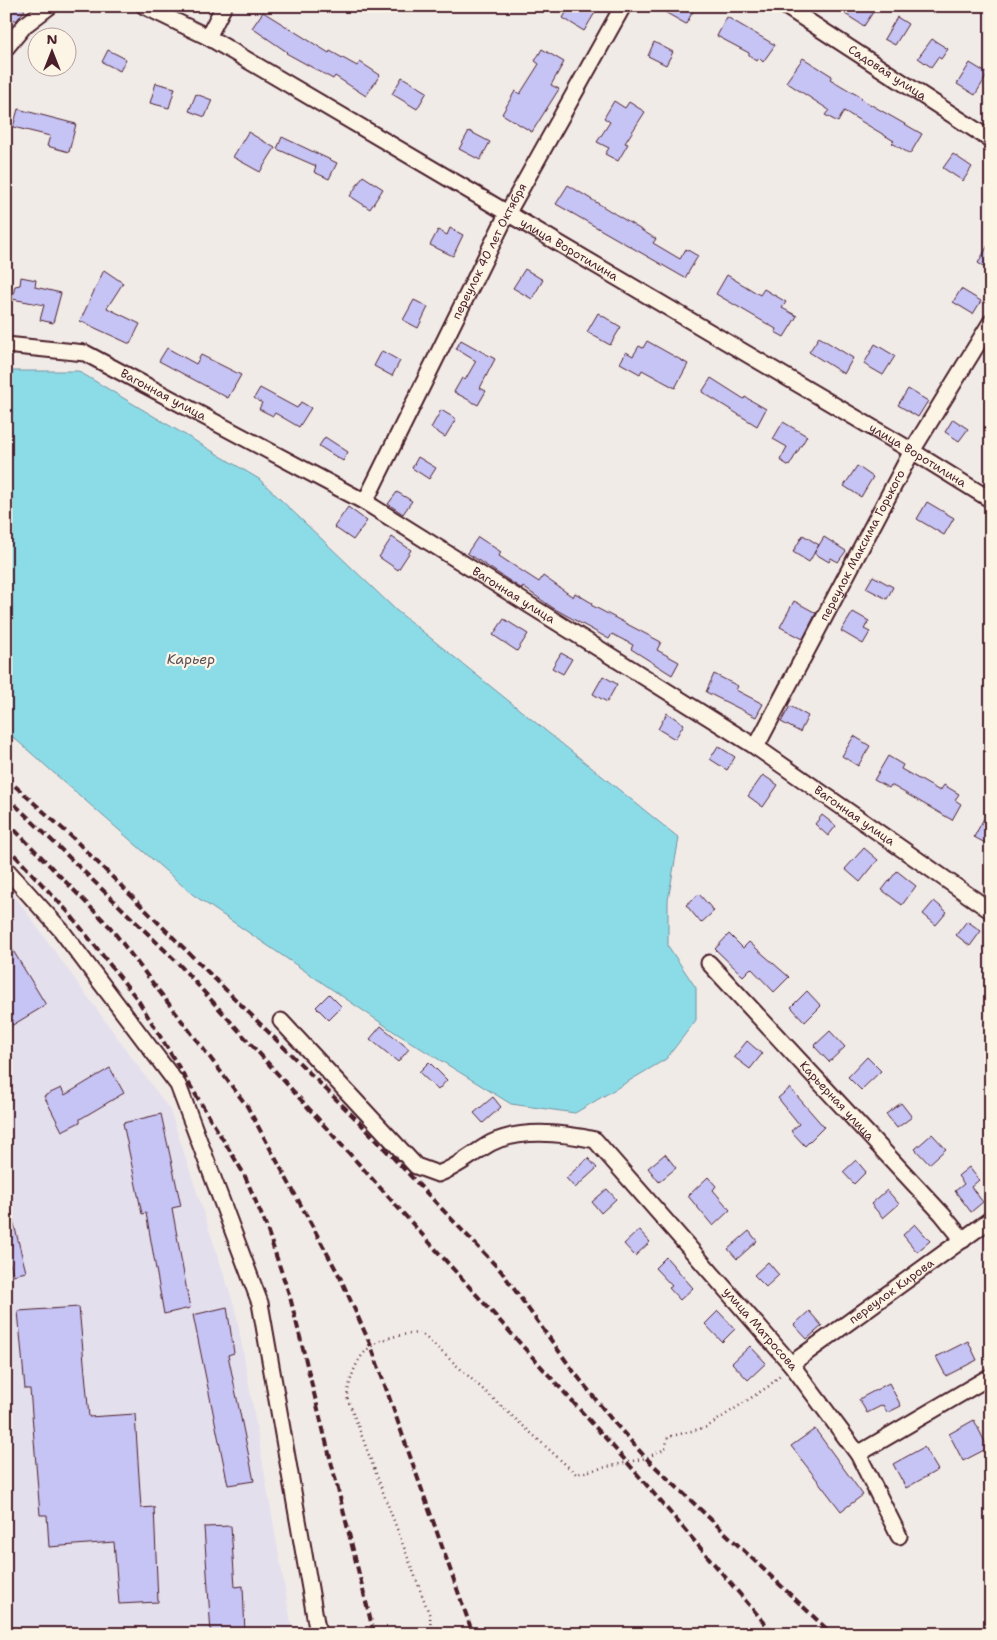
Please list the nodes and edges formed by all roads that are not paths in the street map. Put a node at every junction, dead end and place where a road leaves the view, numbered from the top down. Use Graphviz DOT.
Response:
graph roads {
  1 [pos="50,6"];
  2 [pos="144,6"];
  3 [pos="224,6"];
  4 [pos="623,6"];
  5 [pos="785,6"];
  6 [pos="208,38"];
  7 [pos="6,48"];
  8 [pos="991,140"];
  9 [pos="508,212"];
  10 [pos="991,322"];
  11 [pos="6,345"];
  12 [pos="912,451"];
  13 [pos="991,500"];
  14 [pos="366,502"];
  15 [pos="756,747"];
  16 [pos="6,869"];
  17 [pos="991,911"];
  18 [pos="709,963"];
  19 [pos="281,1021"];
  20 [pos="991,1219"];
  21 [pos="963,1240"];
  22 [pos="791,1364"];
  23 [pos="991,1376"];
  24 [pos="858,1454"];
  25 [pos="899,1536"];
  26 [pos="318,1634"];
  1 -- 7 [label="street"];
  2 -- 6 [label="street, улица Воротилина"];
  3 -- 6 [label="street"];
  4 -- 9 [label="street, переулок 40 лет Октября"];
  5 -- 8 [label="street, Садовая улица"];
  6 -- 9 [label="street, улица Воротилина"];
  9 -- 12 [label="street, улица Воротилина"];
  9 -- 14 [label="street, переулок 40 лет Октября"];
  10 -- 12 [label="street, переулок Максима Горького"];
  11 -- 14 [label="street, Вагонная улица"];
  12 -- 13 [label="street, улица Воротилина"];
  12 -- 15 [label="street, переулок Максима Горького"];
  14 -- 15 [label="street, Вагонная улица"];
  15 -- 17 [label="street, Вагонная улица"];
  16 -- 26 [label="street"];
  18 -- 21 [label="street, Карьерная улица"];
  19 -- 22 [label="street, улица Матросова"];
  20 -- 21 [label="street, переулок Кирова"];
  21 -- 22 [label="street, переулок Кирова"];
  22 -- 24 [label="street, улица Матросова"];
  23 -- 24 [label="street"];
  24 -- 25 [label="street, улица Матросова"];
}
